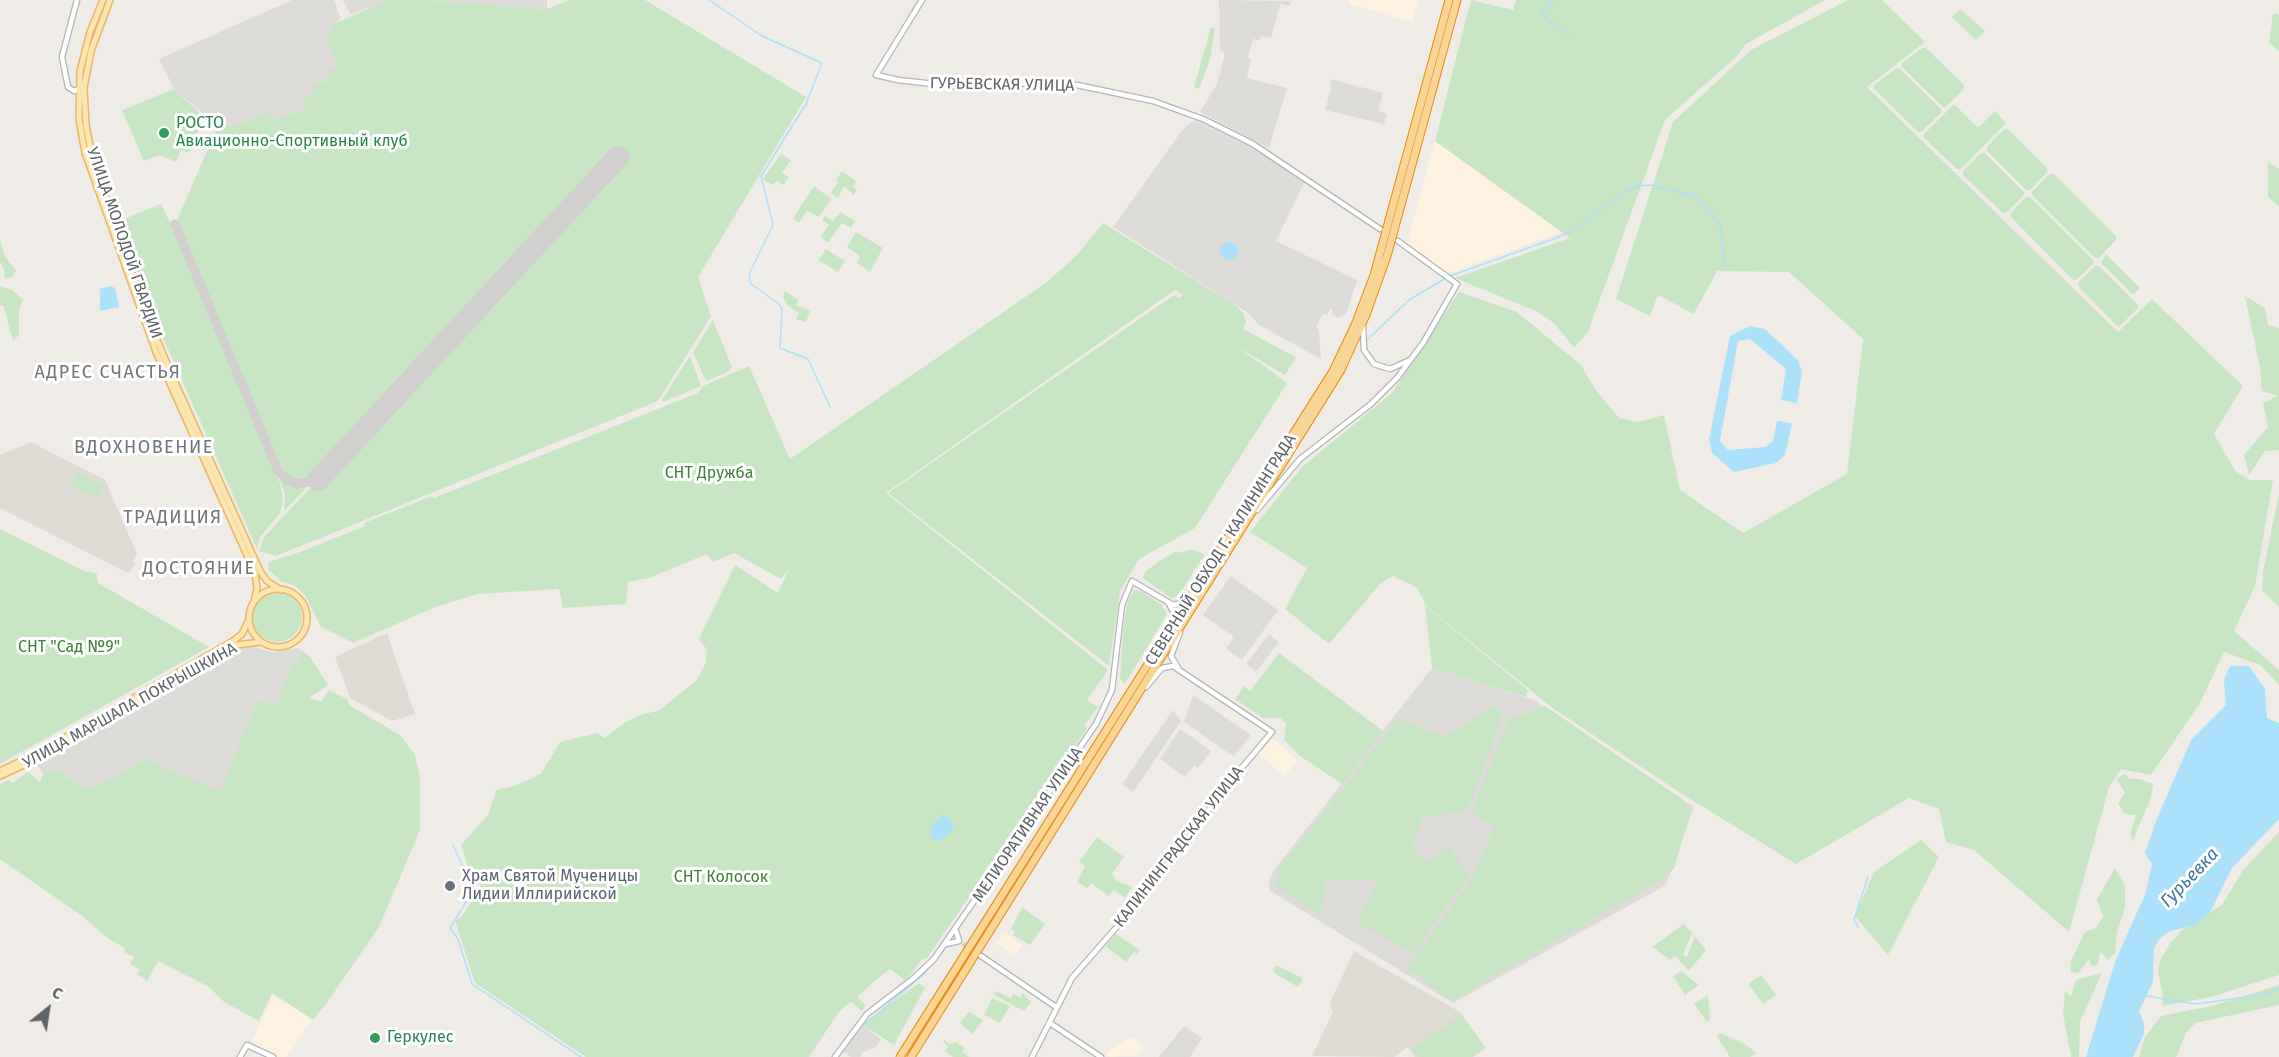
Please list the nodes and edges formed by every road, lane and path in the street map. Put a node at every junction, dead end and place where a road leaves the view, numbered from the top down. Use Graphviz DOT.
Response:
graph roads {
  1 [pos="77,0"];
  2 [pos="103,0"];
  3 [pos="110,0"];
  4 [pos="922,0"];
  5 [pos="1449,0"];
  6 [pos="1457,0"];
  7 [pos="81,89"];
  8 [pos="1380,229"];
  9 [pos="1398,241"];
  10 [pos="1363,322"];
  11 [pos="1413,358"];
  12 [pos="1246,524"];
  13 [pos="1201,580"];
  14 [pos="281,590"];
  15 [pos="254,602"];
  16 [pos="1167,602"];
  17 [pos="249,619"];
  18 [pos="1183,623"];
  19 [pos="261,642"];
  20 [pos="1161,645"];
  21 [pos="1180,669"];
  22 [pos="1138,695"];
  23 [pos="0,771"];
  24 [pos="0,776"];
  25 [pos="957,928"];
  26 [pos="951,936"];
  27 [pos="961,943"];
  28 [pos="944,945"];
  29 [pos="981,956"];
  30 [pos="1062,995"];
  31 [pos="1049,1002"];
  32 [pos="1056,1007"];
  33 [pos="1050,1023"];
  34 [pos="240,1057"];
  35 [pos="273,1057"];
  36 [pos="835,1057"];
  37 [pos="900,1057"];
  38 [pos="910,1057"];
  39 [pos="1032,1057"];
  40 [pos="1101,1057"];
  1 -- 7 [label="street, УЛИЦА МОЛОДОЙ ГВАРДИИ"];
  2 -- 7 [label="main road"];
  3 -- 7 [label="main road"];
  4 -- 8 [label="street, ГУРЬЕВСКАЯ УЛИЦА"];
  5 -- 13 [label="highway, СЕВЕРНЫЙ ОБХОД Г. КАЛИНИНГРАДА"];
  6 -- 10 [label="highway, СЕВЕРНЫЙ ОБХОД Г. КАЛИНИНГРАДА"];
  7 -- 14 [label="main road, УЛИЦА МОЛОДОЙ ГВАРДИИ"];
  7 -- 15 [label="main road, УЛИЦА МОЛОДОЙ ГВАРДИИ"];
  9 -- 11 [label="street"];
  10 -- 11 [label="street"];
  10 -- 12 [label="highway, СЕВЕРНЫЙ ОБХОД Г. КАЛИНИНГРАДА"];
  11 -- 12 [label="street"];
  12 -- 18 [label="highway, СЕВЕРНЫЙ ОБХОД Г. КАЛИНИНГРАДА"];
  13 -- 16 [label="street"];
  13 -- 20 [label="highway, СЕВЕРНЫЙ ОБХОД Г. КАЛИНИНГРАДА"];
  14 -- 15 [label="main road"];
  14 -- 19 [label="main road"];
  15 -- 17 [label="main road"];
  16 -- 20 [label="street"];
  16 -- 25 [label="street, МЕЛИОРАТИВНАЯ УЛИЦА"];
  17 -- 19 [label="main road"];
  17 -- 23 [label="main road, УЛИЦА МАРШАЛА ПОКРЫШКИНА"];
  18 -- 21 [label="street"];
  18 -- 22 [label="highway, СЕВЕРНЫЙ ОБХОД Г. КАЛИНИНГРАДА"];
  19 -- 24 [label="main road, УЛИЦА МАРШАЛА ПОКРЫШКИНА"];
  20 -- 37 [label="highway, СЕВЕРНЫЙ ОБХОД Г. КАЛИНИНГРАДА"];
  21 -- 22 [label="street"];
  21 -- 30 [label="street, КАЛИНИНГРАДСКАЯ УЛИЦА"];
  22 -- 38 [label="highway, СЕВЕРНЫЙ ОБХОД Г. КАЛИНИНГРАДА"];
  25 -- 26 [label="street, МЕЛИОРАТИВНАЯ УЛИЦА"];
  25 -- 27 [label="street"];
  26 -- 27 [label="street"];
  26 -- 28 [label="street, МЕЛИОРАТИВНАЯ УЛИЦА"];
  27 -- 28 [label="street"];
  28 -- 36 [label="street, МЕЛИОРАТИВНАЯ УЛИЦА"];
  29 -- 31 [label="street"];
  30 -- 31 [label="street"];
  30 -- 32 [label="street, КАЛИНИНГРАДСКАЯ УЛИЦА"];
  31 -- 32 [label="street"];
  32 -- 33 [label="street, КАЛИНИНГРАДСКАЯ УЛИЦА"];
  33 -- 39 [label="street, КАЛИНИНГРАДСКАЯ УЛИЦА"];
  33 -- 40 [label="street"];
  34 -- 35 [label="street"];
}
